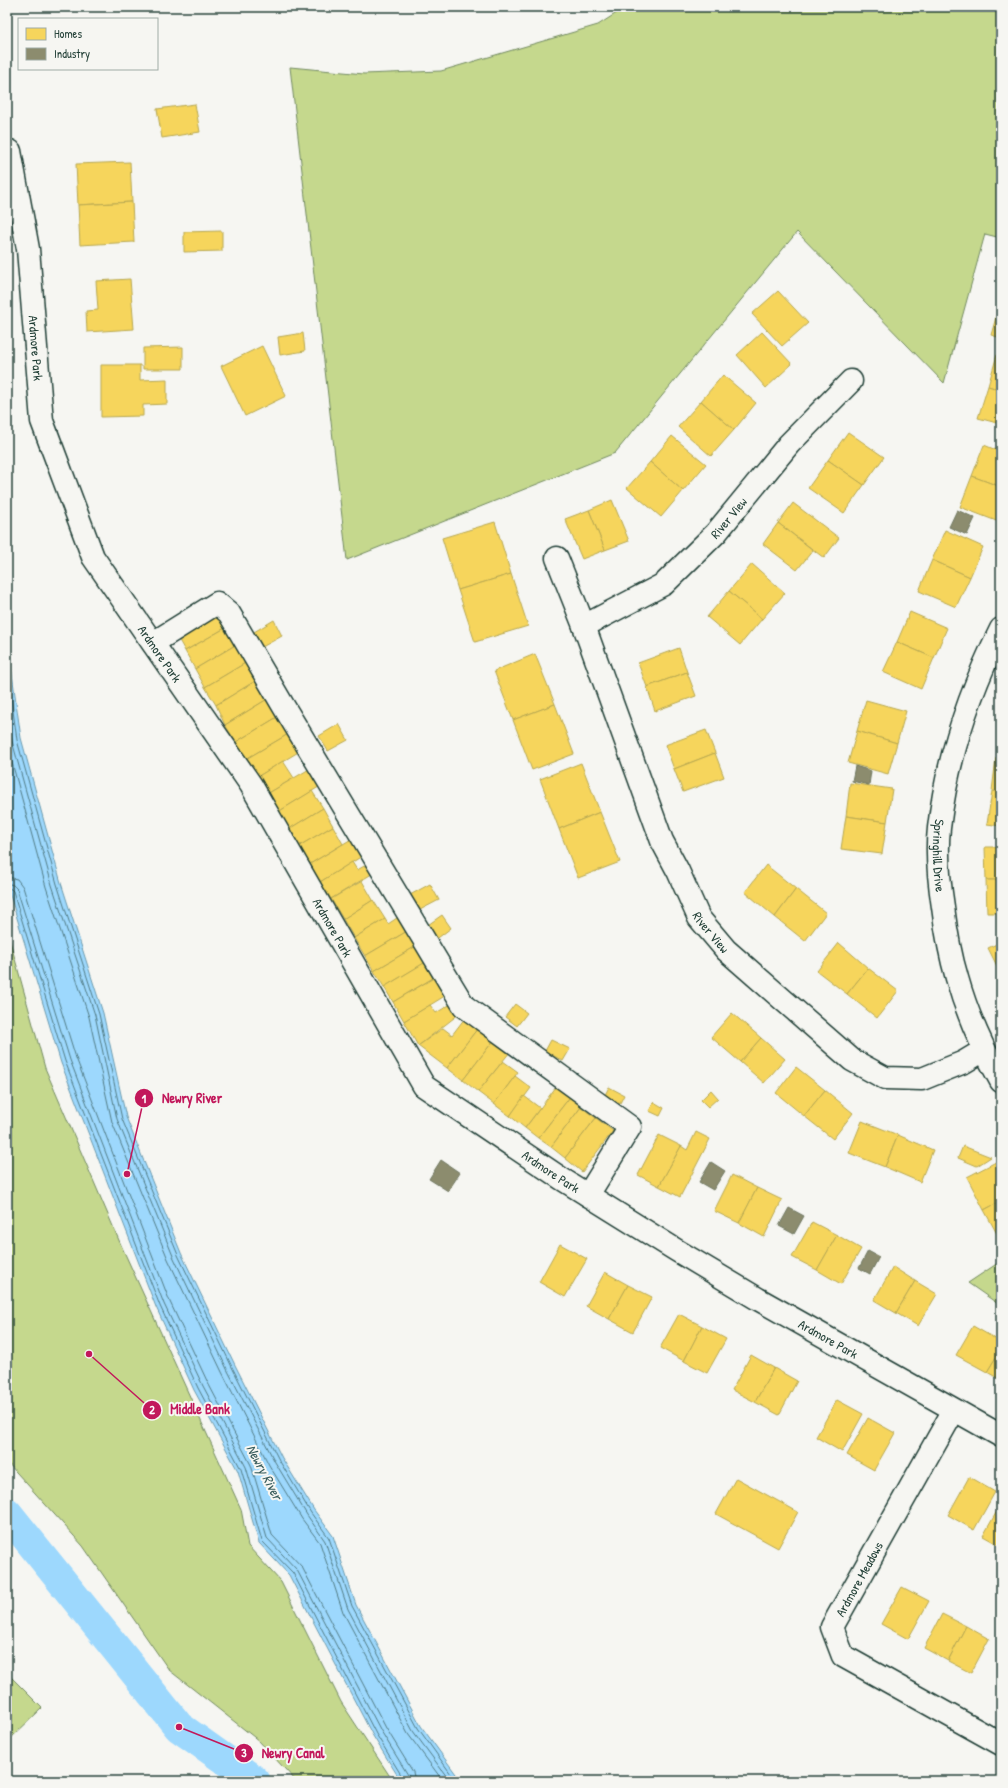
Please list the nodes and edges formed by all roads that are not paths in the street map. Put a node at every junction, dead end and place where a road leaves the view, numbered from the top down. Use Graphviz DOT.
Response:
graph roads {
  1 [pos="9,152"];
  2 [pos="851,381"];
  3 [pos="557,558"];
  4 [pos="584,626"];
  5 [pos="1001,629"];
  6 [pos="153,642"];
  7 [pos="984,1050"];
  8 [pos="1001,1081"];
  9 [pos="588,1196"];
  10 [pos="954,1410"];
  11 [pos="1001,1436"];
  12 [pos="1001,1744"];
  1 -- 6 [label="street, Ardmore Park"];
  2 -- 4 [label="street, River View"];
  3 -- 4 [label="street, River View"];
  4 -- 7 [label="street, River View"];
  5 -- 7 [label="street, Springhill Drive"];
  6 -- 9 [label="street, Ardmore Park"];
  6 -- 9 [label="street"];
  7 -- 8 [label="street, Springhill Drive"];
  9 -- 10 [label="street, Ardmore Park"];
  10 -- 11 [label="street, Ardmore Park"];
  10 -- 12 [label="street, Ardmore Meadows"];
}
